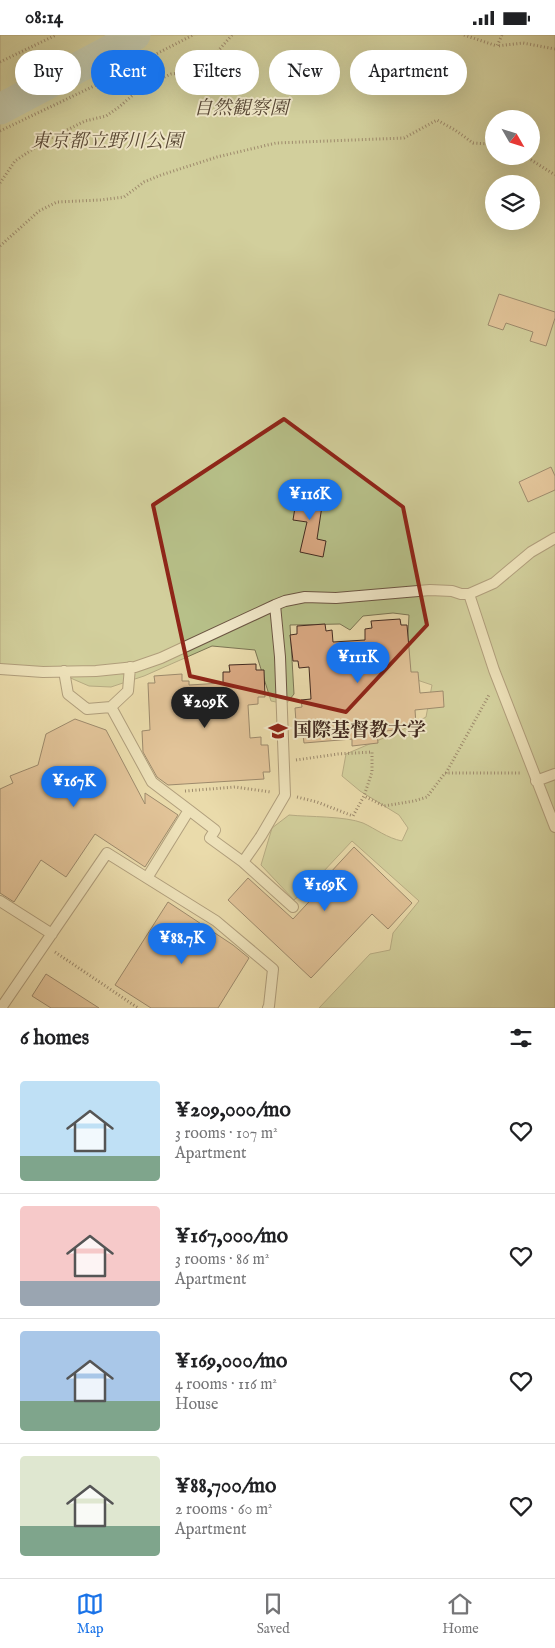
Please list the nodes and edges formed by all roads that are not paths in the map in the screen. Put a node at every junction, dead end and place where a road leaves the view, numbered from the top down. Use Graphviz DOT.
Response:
graph roads {
  1 [pos="555,538"];
  2 [pos="469,594"];
  3 [pos="274,605"];
  4 [pos="130,667"];
  5 [pos="0,669"];
  6 [pos="64,671"];
  7 [pos="111,707"];
  8 [pos="555,774"];
  9 [pos="535,777"];
  10 [pos="188,810"];
  11 [pos="555,827"];
  12 [pos="243,862"];
  13 [pos="146,878"];
  14 [pos="0,901"];
  15 [pos="293,907"];
  16 [pos="52,933"];
  17 [pos="1,1008"];
  18 [pos="268,1008"];
  1 -- 2 [label="lane"];
  2 -- 3 [label="lane"];
  2 -- 9 [label="lane"];
  3 -- 4 [label="lane"];
  3 -- 12 [label="lane"];
  4 -- 6 [label="lane"];
  4 -- 7 [label="lane"];
  5 -- 6 [label="lane"];
  6 -- 7 [label="lane"];
  7 -- 10 [label="lane"];
  8 -- 9 [label="lane"];
  9 -- 11 [label="lane"];
  10 -- 12 [label="lane"];
  10 -- 13 [label="lane"];
  12 -- 15 [label="lane"];
  13 -- 16 [label="lane"];
  13 -- 18 [label="lane"];
  14 -- 16 [label="lane"];
  16 -- 17 [label="lane"];
}
